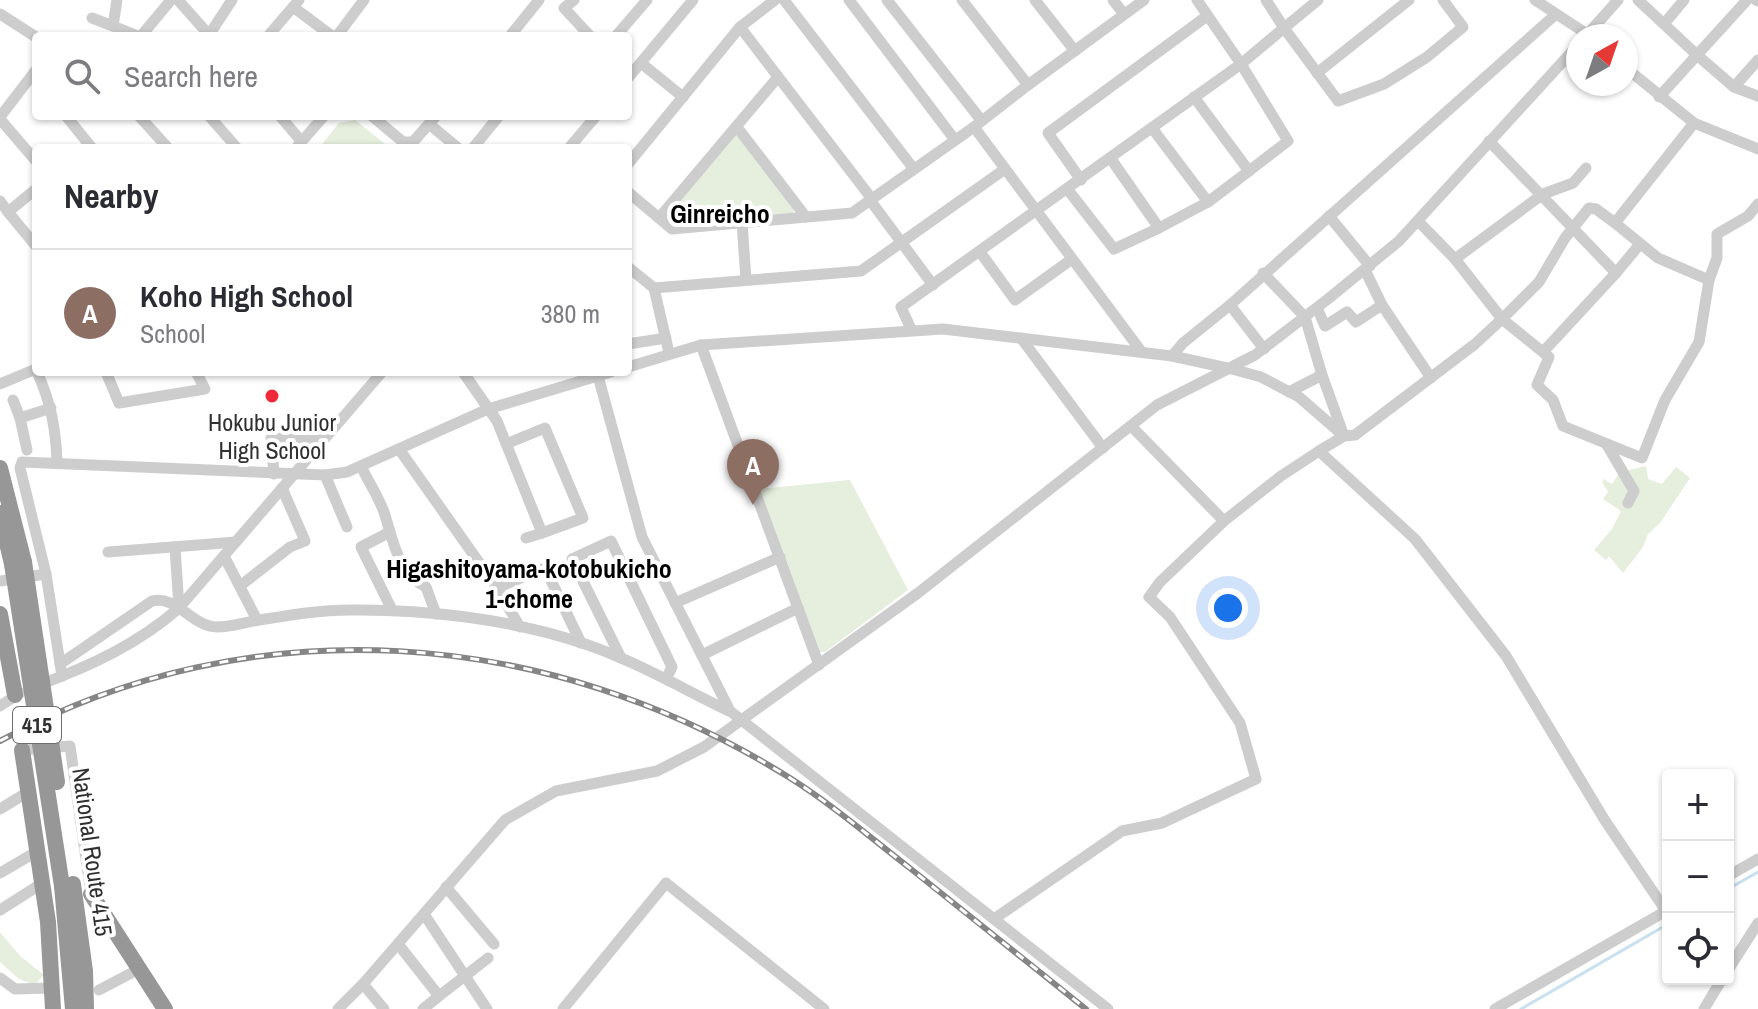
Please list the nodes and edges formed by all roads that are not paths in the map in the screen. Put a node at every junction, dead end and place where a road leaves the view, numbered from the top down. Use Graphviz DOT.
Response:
graph roads {
  1 [pos="117,0"];
  2 [pos="171,0"];
  3 [pos="178,0"];
  4 [pos="232,0"];
  5 [pos="364,0"];
  6 [pos="539,0"];
  7 [pos="647,0"];
  8 [pos="693,0"];
  9 [pos="775,0"];
  10 [pos="784,0"];
  11 [pos="849,0"];
  12 [pos="887,0"];
  13 [pos="962,0"];
  14 [pos="1035,0"];
  15 [pos="1113,0"];
  16 [pos="1144,0"];
  17 [pos="1197,0"];
  18 [pos="1266,0"];
  19 [pos="1318,0"];
  20 [pos="1409,0"];
  21 [pos="1443,0"];
  22 [pos="1535,0"];
  23 [pos="1618,0"];
  24 [pos="1638,0"];
  25 [pos="1684,0"];
  26 [pos="1747,0"];
  27 [pos="564,3"];
  28 [pos="296,4"];
  29 [pos="0,14"];
  30 [pos="1124,14"];
  31 [pos="1555,15"];
  32 [pos="1207,16"];
  33 [pos="92,18"];
  34 [pos="1570,24"];
  35 [pos="1597,24"];
  36 [pos="1664,24"];
  37 [pos="113,26"];
  38 [pos="740,27"];
  39 [pos="1284,28"];
  40 [pos="129,32"];
  41 [pos="143,32"];
  42 [pos="206,32"];
  43 [pos="211,32"];
  44 [pos="272,32"];
  45 [pos="329,32"];
  46 [pos="337,32"];
  47 [pos="513,32"];
  48 [pos="587,32"];
  49 [pos="619,32"];
  50 [pos="32,34"];
  51 [pos="1075,51"];
  52 [pos="1697,55"];
  53 [pos="1566,58"];
  54 [pos="1758,60"];
  55 [pos="641,63"];
  56 [pos="1241,64"];
  57 [pos="632,73"];
  58 [pos="1317,73"];
  59 [pos="32,75"];
  60 [pos="778,77"];
  61 [pos="1638,79"];
  62 [pos="1028,85"];
  63 [pos="1734,87"];
  64 [pos="1758,96"];
  65 [pos="683,97"];
  66 [pos="1194,97"];
  67 [pos="1659,97"];
  68 [pos="0,118"];
  69 [pos="69,120"];
  70 [pos="143,120"];
  71 [pos="212,120"];
  72 [pos="283,120"];
  73 [pos="321,120"];
  74 [pos="377,120"];
  75 [pos="432,120"];
  76 [pos="496,120"];
  77 [pos="593,120"];
  78 [pos="1694,123"];
  79 [pos="978,124"];
  80 [pos="737,127"];
  81 [pos="1152,128"];
  82 [pos="955,140"];
  83 [pos="1489,141"];
  84 [pos="89,144"];
  85 [pos="164,144"];
  86 [pos="234,144"];
  87 [pos="298,144"];
  88 [pos="300,144"];
  89 [pos="454,144"];
  90 [pos="476,144"];
  91 [pos="574,144"];
  92 [pos="1758,149"];
  93 [pos="32,156"];
  94 [pos="632,159"];
  95 [pos="1111,159"];
  96 [pos="913,168"];
  97 [pos="1586,168"];
  98 [pos="1005,169"];
  99 [pos="1249,171"];
  100 [pos="1081,180"];
  101 [pos="1068,190"];
  102 [pos="32,192"];
  103 [pos="1543,194"];
  104 [pos="632,195"];
  105 [pos="871,200"];
  106 [pos="0,201"];
  107 [pos="1208,202"];
  108 [pos="1758,204"];
  109 [pos="1037,211"];
  110 [pos="8,212"];
  111 [pos="1329,216"];
  112 [pos="806,217"];
  113 [pos="659,218"];
  114 [pos="1418,221"];
  115 [pos="742,222"];
  116 [pos="1615,223"];
  117 [pos="1573,227"];
  118 [pos="1159,228"];
  119 [pos="32,241"];
  120 [pos="902,242"];
  121 [pos="1640,244"];
  122 [pos="980,252"];
  123 [pos="1072,259"];
  124 [pos="1455,259"];
  125 [pos="1368,268"];
  126 [pos="632,270"];
  127 [pos="1263,273"];
  128 [pos="1616,273"];
  129 [pos="746,280"];
  130 [pos="1709,280"];
  131 [pos="933,285"];
  132 [pos="654,288"];
  133 [pos="1230,305"];
  134 [pos="1382,305"];
  135 [pos="1317,308"];
  136 [pos="1305,317"];
  137 [pos="1502,319"];
  138 [pos="911,329"];
  139 [pos="666,338"];
  140 [pos="1021,338"];
  141 [pos="632,343"];
  142 [pos="701,345"];
  143 [pos="1264,349"];
  144 [pos="1141,351"];
  145 [pos="1543,352"];
  146 [pos="669,353"];
  147 [pos="1172,356"];
  148 [pos="632,366"];
  149 [pos="1232,369"];
  150 [pos="32,372"];
  151 [pos="1322,375"];
  152 [pos="38,376"];
  153 [pos="108,376"];
  154 [pos="198,376"];
  155 [pos="379,376"];
  156 [pos="466,376"];
  157 [pos="598,376"];
  158 [pos="1431,378"];
  159 [pos="0,384"];
  160 [pos="1289,392"];
  161 [pos="13,400"];
  162 [pos="51,408"];
  163 [pos="488,409"];
  164 [pos="20,418"];
  165 [pos="1131,426"];
  166 [pos="1344,436"];
  167 [pos="323,440"];
  168 [pos="506,444"];
  169 [pos="1607,444"];
  170 [pos="1103,448"];
  171 [pos="399,449"];
  172 [pos="27,450"];
  173 [pos="1319,451"];
  174 [pos="57,463"];
  175 [pos="361,466"];
  176 [pos="0,468"];
  177 [pos="274,474"];
  178 [pos="294,474"];
  179 [pos="325,475"];
  180 [pos="282,488"];
  181 [pos="1628,503"];
  182 [pos="0,513"];
  183 [pos="1224,521"];
  184 [pos="347,527"];
  185 [pos="388,533"];
  186 [pos="542,533"];
  187 [pos="526,538"];
  188 [pos="236,542"];
  189 [pos="175,547"];
  190 [pos="108,552"];
  191 [pos="224,556"];
  192 [pos="780,557"];
  193 [pos="18,563"];
  194 [pos="46,574"];
  195 [pos="0,581"];
  196 [pos="240,586"];
  197 [pos="497,588"];
  198 [pos="675,603"];
  199 [pos="179,608"];
  200 [pos="798,608"];
  201 [pos="392,610"];
  202 [pos="436,614"];
  203 [pos="1,620"];
  204 [pos="257,620"];
  205 [pos="520,627"];
  206 [pos="581,643"];
  207 [pos="702,655"];
  208 [pos="622,659"];
  209 [pos="819,665"];
  210 [pos="61,670"];
  211 [pos="666,679"];
  212 [pos="15,695"];
  213 [pos="0,706"];
  214 [pos="730,711"];
  215 [pos="739,721"];
  216 [pos="22,750"];
  217 [pos="28,792"];
  218 [pos="0,809"];
  219 [pos="36,852"];
  220 [pos="1758,859"];
  221 [pos="0,873"];
  222 [pos="1734,873"];
  223 [pos="41,884"];
  224 [pos="67,885"];
  225 [pos="446,887"];
  226 [pos="91,894"];
  227 [pos="1662,904"];
  228 [pos="0,910"];
  229 [pos="1665,913"];
  230 [pos="424,914"];
  231 [pos="994,919"];
  232 [pos="1758,923"];
  233 [pos="398,944"];
  234 [pos="494,944"];
  235 [pos="488,958"];
  236 [pos="1734,961"];
  237 [pos="139,969"];
  238 [pos="465,976"];
  239 [pos="0,978"];
  240 [pos="363,984"];
  241 [pos="1718,985"];
  242 [pos="51,988"];
  243 [pos="99,990"];
  244 [pos="439,996"];
  245 [pos="53,1009"];
  246 [pos="73,1009"];
  247 [pos="86,1009"];
  248 [pos="165,1009"];
  249 [pos="338,1009"];
  250 [pos="384,1009"];
  251 [pos="423,1009"];
  252 [pos="487,1009"];
  253 [pos="563,1009"];
  254 [pos="824,1009"];
  255 [pos="1108,1009"];
  256 [pos="1495,1009"];
  257 [pos="1704,1009"];
  1 -- 37 [label="street"];
  2 -- 41 [label="street"];
  3 -- 42 [label="street"];
  4 -- 43 [label="street"];
  5 -- 46 [label="street"];
  6 -- 47 [label="street"];
  7 -- 49 [label="street"];
  8 -- 55 [label="street"];
  9 -- 38 [label="street"];
  10 -- 96 [label="street"];
  11 -- 82 [label="street"];
  12 -- 79 [label="street"];
  13 -- 62 [label="street"];
  14 -- 51 [label="street"];
  15 -- 30 [label="street"];
  16 -- 30 [label="street"];
  17 -- 32 [label="street"];
  18 -- 39 [label="street"];
  19 -- 39 [label="street"];
  20 -- 58 [label="street"];
  21 -- 58 [label="street"];
  22 -- 31 [label="street"];
  23 -- 35 [label="street"];
  24 -- 36 [label="street"];
  25 -- 36 [label="street"];
  26 -- 52 [label="street"];
  27 -- 48 [label="street"];
  28 -- 44 [label="street"];
  28 -- 45 [label="street"];
  29 -- 50 [label="street"];
  30 -- 51 [label="street"];
  31 -- 34 [label="street"];
  31 -- 111 [label="street"];
  32 -- 56 [label="street"];
  32 -- 100 [label="street"];
  33 -- 37 [label="street"];
  36 -- 52 [label="street"];
  37 -- 40 [label="street"];
  38 -- 60 [label="street"];
  38 -- 65 [label="street"];
  39 -- 56 [label="street"];
  39 -- 58 [label="street"];
  51 -- 62 [label="street"];
  52 -- 63 [label="street"];
  52 -- 67 [label="street"];
  53 -- 83 [label="street"];
  54 -- 63 [label="street"];
  55 -- 57 [label="street"];
  55 -- 65 [label="street"];
  56 -- 66 [label="street"];
  56 -- 99 [label="street"];
  59 -- 68 [label="street"];
  60 -- 80 [label="street"];
  60 -- 105 [label="street"];
  61 -- 67 [label="street"];
  62 -- 79 [label="street"];
  63 -- 64 [label="street"];
  65 -- 94 [label="street"];
  66 -- 81 [label="street"];
  66 -- 99 [label="street"];
  67 -- 78 [label="street"];
  68 -- 93 [label="street"];
  69 -- 84 [label="street"];
  70 -- 85 [label="street"];
  71 -- 86 [label="street"];
  72 -- 87 [label="street"];
  73 -- 88 [label="street"];
  74 -- 75 [label="street"];
  75 -- 89 [label="street"];
  76 -- 90 [label="street"];
  77 -- 91 [label="street"];
  78 -- 92 [label="street"];
  78 -- 116 [label="street"];
  79 -- 82 [label="street"];
  79 -- 98 [label="street"];
  80 -- 112 [label="street"];
  80 -- 113 [label="street"];
  81 -- 95 [label="street"];
  81 -- 107 [label="street"];
  82 -- 96 [label="street"];
  83 -- 103 [label="street"];
  83 -- 114 [label="street"];
  95 -- 100 [label="street"];
  95 -- 118 [label="street"];
  96 -- 105 [label="street"];
  97 -- 103 [label="street"];
  98 -- 109 [label="street"];
  98 -- 120 [label="street"];
  99 -- 107 [label="street"];
  100 -- 101 [label="street"];
  101 -- 109 [label="street"];
  101 -- 118 [label="street"];
  102 -- 110 [label="street"];
  103 -- 117 [label="street"];
  103 -- 124 [label="street"];
  104 -- 113 [label="street"];
  105 -- 112 [label="street"];
  105 -- 120 [label="street"];
  106 -- 110 [label="street"];
  107 -- 118 [label="street"];
  108 -- 130 [label="street"];
  109 -- 122 [label="street"];
  109 -- 123 [label="street"];
  110 -- 119 [label="street"];
  111 -- 125 [label="street"];
  111 -- 127 [label="street"];
  112 -- 115 [label="street"];
  113 -- 115 [label="street"];
  114 -- 124 [label="street"];
  114 -- 125 [label="street"];
  115 -- 129 [label="street"];
  116 -- 117 [label="street"];
  116 -- 121 [label="street"];
  117 -- 128 [label="street"];
  117 -- 137 [label="street"];
  120 -- 129 [label="street"];
  120 -- 131 [label="street"];
  121 -- 128 [label="street"];
  121 -- 130 [label="street"];
  122 -- 123 [label="street"];
  122 -- 131 [label="street"];
  123 -- 144 [label="street"];
  124 -- 137 [label="street"];
  125 -- 134 [label="street"];
  125 -- 135 [label="street"];
  126 -- 132 [label="street"];
  127 -- 133 [label="street"];
  127 -- 136 [label="street"];
  128 -- 145 [label="street"];
  129 -- 132 [label="street"];
  130 -- 169 [label="street"];
  131 -- 138 [label="street"];
  132 -- 139 [label="street"];
  133 -- 143 [label="street"];
  133 -- 147 [label="street"];
  134 -- 135 [label="street"];
  134 -- 158 [label="street"];
  135 -- 136 [label="street"];
  136 -- 143 [label="street"];
  136 -- 151 [label="street"];
  137 -- 145 [label="street"];
  137 -- 158 [label="street"];
  138 -- 140 [label="street"];
  138 -- 142 [label="street"];
  139 -- 141 [label="street"];
  139 -- 146 [label="street"];
  140 -- 144 [label="street"];
  140 -- 170 [label="street"];
  142 -- 146 [label="street"];
  142 -- 192 [label="street"];
  143 -- 149 [label="street"];
  144 -- 147 [label="street"];
  145 -- 169 [label="street"];
  146 -- 148 [label="street"];
  147 -- 149 [label="street"];
  149 -- 160 [label="street"];
  149 -- 165 [label="street"];
  150 -- 159 [label="street"];
  151 -- 160 [label="street"];
  151 -- 166 [label="street"];
  152 -- 162 [label="street"];
  153 -- 154 [label="street"];
  155 -- 167 [label="street"];
  156 -- 163 [label="street"];
  157 -- 163 [label="street"];
  157 -- 198 [label="street"];
  158 -- 166 [label="street"];
  160 -- 166 [label="street"];
  161 -- 164 [label="street"];
  162 -- 164 [label="street"];
  162 -- 174 [label="street"];
  163 -- 168 [label="street"];
  163 -- 171 [label="street"];
  164 -- 172 [label="street"];
  165 -- 170 [label="street"];
  165 -- 183 [label="street"];
  166 -- 173 [label="street"];
  167 -- 177 [label="street"];
  167 -- 178 [label="street"];
  168 -- 186 [label="street"];
  168 -- 186 [label="street"];
  169 -- 181 [label="street"];
  170 -- 209 [label="street"];
  171 -- 175 [label="street"];
  171 -- 197 [label="street"];
  173 -- 183 [label="street"];
  173 -- 227 [label="street"];
  174 -- 177 [label="street"];
  174 -- 194 [label="street"];
  175 -- 179 [label="street"];
  175 -- 185 [label="street"];
  176 -- 193 [label="highway, National Route 415 / 415"];
  177 -- 178 [label="street"];
  178 -- 179 [label="street"];
  178 -- 180 [label="street"];
  179 -- 184 [label="street"];
  180 -- 188 [label="street"];
  180 -- 196 [label="street"];
  182 -- 193 [label="highway, National Route 415 / 415"];
  183 -- 231 [label="street"];
  185 -- 201 [label="street"];
  185 -- 202 [label="street"];
  186 -- 187 [label="street"];
  188 -- 189 [label="street"];
  188 -- 191 [label="street"];
  189 -- 190 [label="street"];
  189 -- 199 [label="street"];
  191 -- 196 [label="street"];
  191 -- 199 [label="street"];
  192 -- 198 [label="street"];
  192 -- 200 [label="street"];
  193 -- 224 [label="highway, National Route 415 / 415, bridge"];
  194 -- 195 [label="street"];
  194 -- 210 [label="street"];
  196 -- 204 [label="street"];
  197 -- 205 [label="street"];
  197 -- 206 [label="street"];
  198 -- 207 [label="street"];
  199 -- 204 [label="street"];
  199 -- 210 [label="street"];
  199 -- 210 [label="street"];
  200 -- 207 [label="street"];
  200 -- 209 [label="street"];
  201 -- 202 [label="street"];
  201 -- 204 [label="street"];
  202 -- 205 [label="street"];
  203 -- 212 [label="highway, 415"];
  205 -- 206 [label="street"];
  206 -- 208 [label="street"];
  207 -- 214 [label="street"];
  208 -- 211 [label="street"];
  208 -- 211 [label="street"];
  209 -- 215 [label="street"];
  210 -- 212 [label="street"];
  211 -- 214 [label="street"];
  212 -- 213 [label="street"];
  214 -- 215 [label="street"];
  215 -- 225 [label="street"];
  215 -- 231 [label="street"];
  216 -- 217 [label="highway, 415"];
  216 -- 226 [label="street"];
  217 -- 218 [label="street"];
  217 -- 219 [label="highway, 415"];
  219 -- 221 [label="street"];
  219 -- 223 [label="highway, 415"];
  220 -- 222 [label="street"];
  223 -- 228 [label="street"];
  223 -- 242 [label="highway, 415"];
  224 -- 246 [label="highway, National Route 415 / 415"];
  224 -- 247 [label="highway, National Route 415 / 415"];
  225 -- 230 [label="street"];
  225 -- 234 [label="street"];
  226 -- 237 [label="highway"];
  229 -- 256 [label="street"];
  230 -- 233 [label="street"];
  230 -- 238 [label="street"];
  231 -- 255 [label="street"];
  232 -- 236 [label="street"];
  233 -- 240 [label="street"];
  233 -- 244 [label="street"];
  235 -- 238 [label="street"];
  237 -- 243 [label="street"];
  237 -- 248 [label="highway"];
  238 -- 244 [label="street"];
  238 -- 252 [label="street"];
  239 -- 242 [label="street"];
  240 -- 249 [label="street"];
  240 -- 250 [label="street"];
  241 -- 257 [label="street"];
  242 -- 245 [label="highway, 415"];
  244 -- 251 [label="street"];
  253 -- 254 [label="street"];
}
